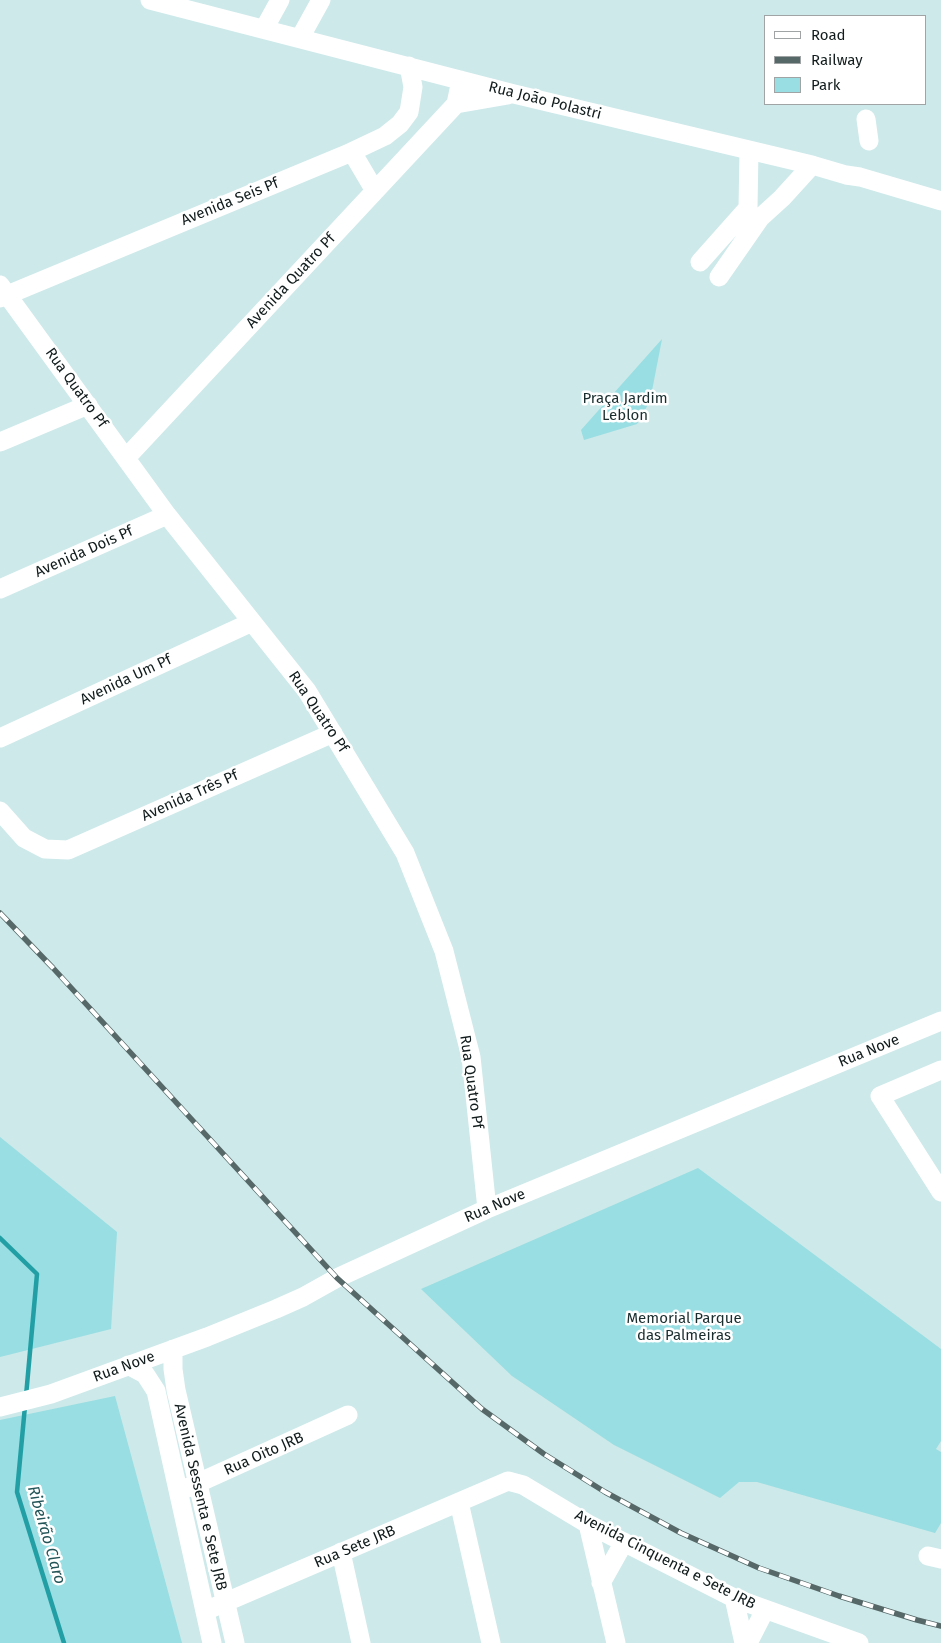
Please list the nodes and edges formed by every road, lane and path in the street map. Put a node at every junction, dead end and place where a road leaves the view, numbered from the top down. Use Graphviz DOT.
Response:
graph roads {
  1 [pos="150,0"];
  2 [pos="280,0"];
  3 [pos="320,0"];
  4 [pos="264,29"];
  5 [pos="300,38"];
  6 [pos="409,66"];
  7 [pos="462,80"];
  8 [pos="514,94"];
  9 [pos="456,104"];
  10 [pos="866,119"];
  11 [pos="385,136"];
  12 [pos="869,141"];
  13 [pos="749,151"];
  14 [pos="352,152"];
  15 [pos="400,164"];
  16 [pos="812,165"];
  17 [pos="375,191"];
  18 [pos="941,201"];
  19 [pos="754,213"];
  20 [pos="700,262"];
  21 [pos="719,278"];
  22 [pos="2,292"];
  23 [pos="88,405"];
  24 [pos="0,442"];
  25 [pos="126,458"];
  26 [pos="167,516"];
  27 [pos="0,589"];
  28 [pos="252,622"];
  29 [pos="333,733"];
  30 [pos="0,738"];
  31 [pos="0,811"];
  32 [pos="941,1021"];
  33 [pos="941,1070"];
  34 [pos="941,1192"];
  35 [pos="488,1209"];
  36 [pos="173,1349"];
  37 [pos="128,1365"];
  38 [pos="4,1407"];
  39 [pos="348,1415"];
  40 [pos="504,1482"];
  41 [pos="198,1484"];
  42 [pos="180,1492"];
  43 [pos="459,1502"];
  44 [pos="588,1524"];
  45 [pos="624,1542"];
  46 [pos="341,1552"];
  47 [pos="601,1584"];
  48 [pos="734,1598"];
  49 [pos="224,1603"];
  50 [pos="765,1610"];
  51 [pos="205,1611"];
  52 [pos="212,1643"];
  53 [pos="234,1643"];
  54 [pos="362,1643"];
  55 [pos="491,1643"];
  56 [pos="616,1643"];
  57 [pos="744,1643"];
  58 [pos="748,1643"];
  59 [pos="859,1643"];
  1 -- 4 [label="street, Rua João Polastri"];
  2 -- 4 [label="street"];
  3 -- 5 [label="street"];
  4 -- 5 [label="street, Rua João Polastri"];
  5 -- 6 [label="street, Rua João Polastri"];
  6 -- 7 [label="street, Rua João Polastri"];
  6 -- 11 [label="street, Avenida Seis Pf"];
  7 -- 8 [label="street, Rua João Polastri"];
  7 -- 9 [label="street, Avenida Quatro Pf"];
  8 -- 9 [label="street"];
  8 -- 13 [label="street, Rua João Polastri"];
  9 -- 15 [label="street, Avenida Quatro Pf"];
  10 -- 12 [label="street"];
  11 -- 14 [label="street, Avenida Seis Pf"];
  11 -- 15 [label="street"];
  13 -- 16 [label="street, Rua João Polastri"];
  13 -- 19 [label="street"];
  14 -- 17 [label="street"];
  14 -- 22 [label="street, Avenida Seis Pf"];
  15 -- 17 [label="street, Avenida Quatro Pf"];
  16 -- 18 [label="street, Rua João Polastri"];
  16 -- 19 [label="street"];
  17 -- 25 [label="street, Avenida Quatro Pf"];
  19 -- 20 [label="street"];
  19 -- 21 [label="street"];
  22 -- 23 [label="street, Rua Quatro Pf"];
  23 -- 24 [label="street"];
  23 -- 25 [label="street, Rua Quatro Pf"];
  25 -- 26 [label="street, Rua Quatro Pf"];
  26 -- 27 [label="street, Avenida Dois Pf"];
  26 -- 28 [label="street, Rua Quatro Pf"];
  28 -- 29 [label="street, Rua Quatro Pf"];
  28 -- 30 [label="street, Avenida Um Pf"];
  29 -- 31 [label="street, Avenida Três Pf"];
  29 -- 35 [label="street, Rua Quatro Pf"];
  32 -- 35 [label="street, Rua Nove"];
  33 -- 34 [label="street"];
  35 -- 36 [label="street, Rua Nove"];
  36 -- 37 [label="street, Rua Nove"];
  36 -- 41 [label="street, Avenida Sessenta e Sete JRB"];
  37 -- 38 [label="street, Rua Nove"];
  37 -- 42 [label="street"];
  39 -- 41 [label="street, Rua Oito JRB"];
  40 -- 43 [label="street, Rua Sete JRB"];
  40 -- 44 [label="street, Avenida Cinquenta e Sete JRB"];
  41 -- 42 [label="street, Rua Oito JRB"];
  41 -- 49 [label="street, Avenida Sessenta e Sete JRB"];
  42 -- 51 [label="street"];
  43 -- 46 [label="street, Rua Sete JRB"];
  43 -- 55 [label="street"];
  44 -- 45 [label="street, Avenida Cinquenta e Sete JRB"];
  44 -- 47 [label="street"];
  45 -- 47 [label="street"];
  45 -- 48 [label="street, Avenida Cinquenta e Sete JRB"];
  46 -- 49 [label="street, Rua Sete JRB"];
  46 -- 54 [label="street"];
  47 -- 56 [label="street"];
  48 -- 50 [label="street, Avenida Cinquenta e Sete JRB"];
  48 -- 57 [label="street"];
  49 -- 51 [label="street, Rua Sete JRB"];
  49 -- 53 [label="street, Avenida Sessenta e Sete JRB"];
  50 -- 58 [label="street"];
  50 -- 59 [label="street, Avenida Cinquenta e Sete JRB"];
  51 -- 52 [label="street"];
}
